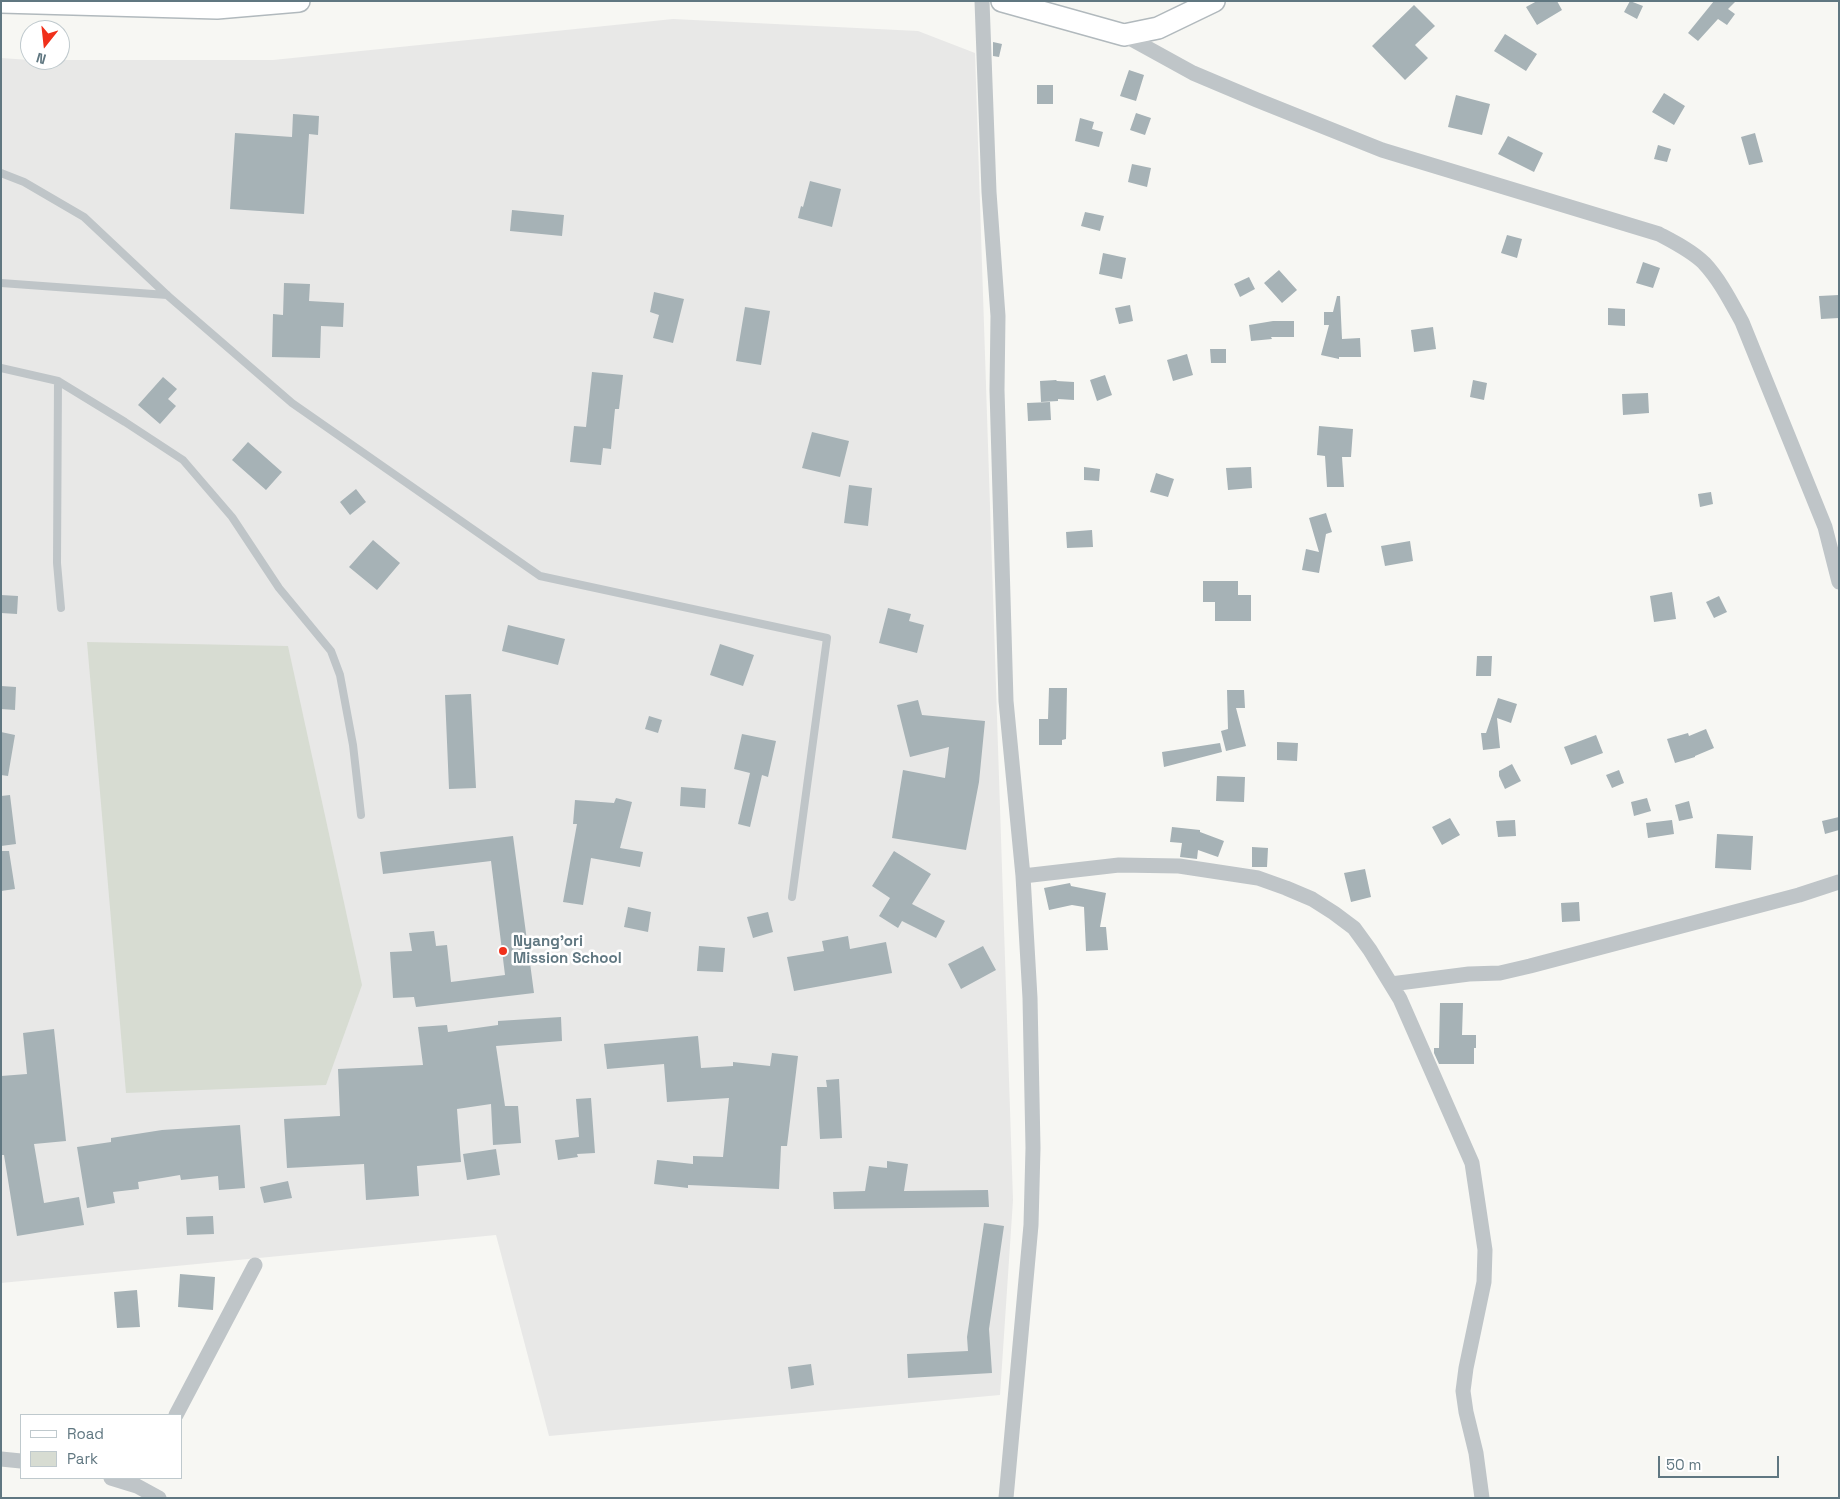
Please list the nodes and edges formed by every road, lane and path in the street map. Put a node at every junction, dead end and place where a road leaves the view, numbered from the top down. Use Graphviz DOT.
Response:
graph roads {
  1 [pos="299,1"];
  2 [pos="982,1"];
  3 [pos="1002,1"];
  4 [pos="1214,1"];
  5 [pos="1,2"];
  6 [pos="1124,34"];
  7 [pos="1,173"];
  8 [pos="1,283"];
  9 [pos="167,295"];
  10 [pos="1,368"];
  11 [pos="58,381"];
  12 [pos="1839,582"];
  13 [pos="61,608"];
  14 [pos="361,815"];
  15 [pos="1023,876"];
  16 [pos="1839,882"];
  17 [pos="792,897"];
  18 [pos="1391,984"];
  19 [pos="255,1265"];
  20 [pos="177,1414"];
  21 [pos="1,1459"];
  22 [pos="20,1461"];
  23 [pos="118,1479"];
  24 [pos="139,1482"];
  25 [pos="159,1498"];
  26 [pos="1006,1498"];
  27 [pos="1482,1498"];
  1 -- 5 [label="main road"];
  2 -- 15 [label="street"];
  3 -- 6 [label="main road"];
  4 -- 6 [label="main road"];
  6 -- 12 [label="street"];
  7 -- 9 [label="lane"];
  8 -- 9 [label="lane"];
  9 -- 17 [label="lane"];
  10 -- 11 [label="lane"];
  11 -- 13 [label="lane"];
  11 -- 14 [label="lane"];
  15 -- 18 [label="street"];
  15 -- 26 [label="street"];
  16 -- 18 [label="street"];
  18 -- 27 [label="street"];
  19 -- 20 [label="street"];
  21 -- 22 [label="street"];
  23 -- 24 [label="street"];
  24 -- 25 [label="street"];
}
